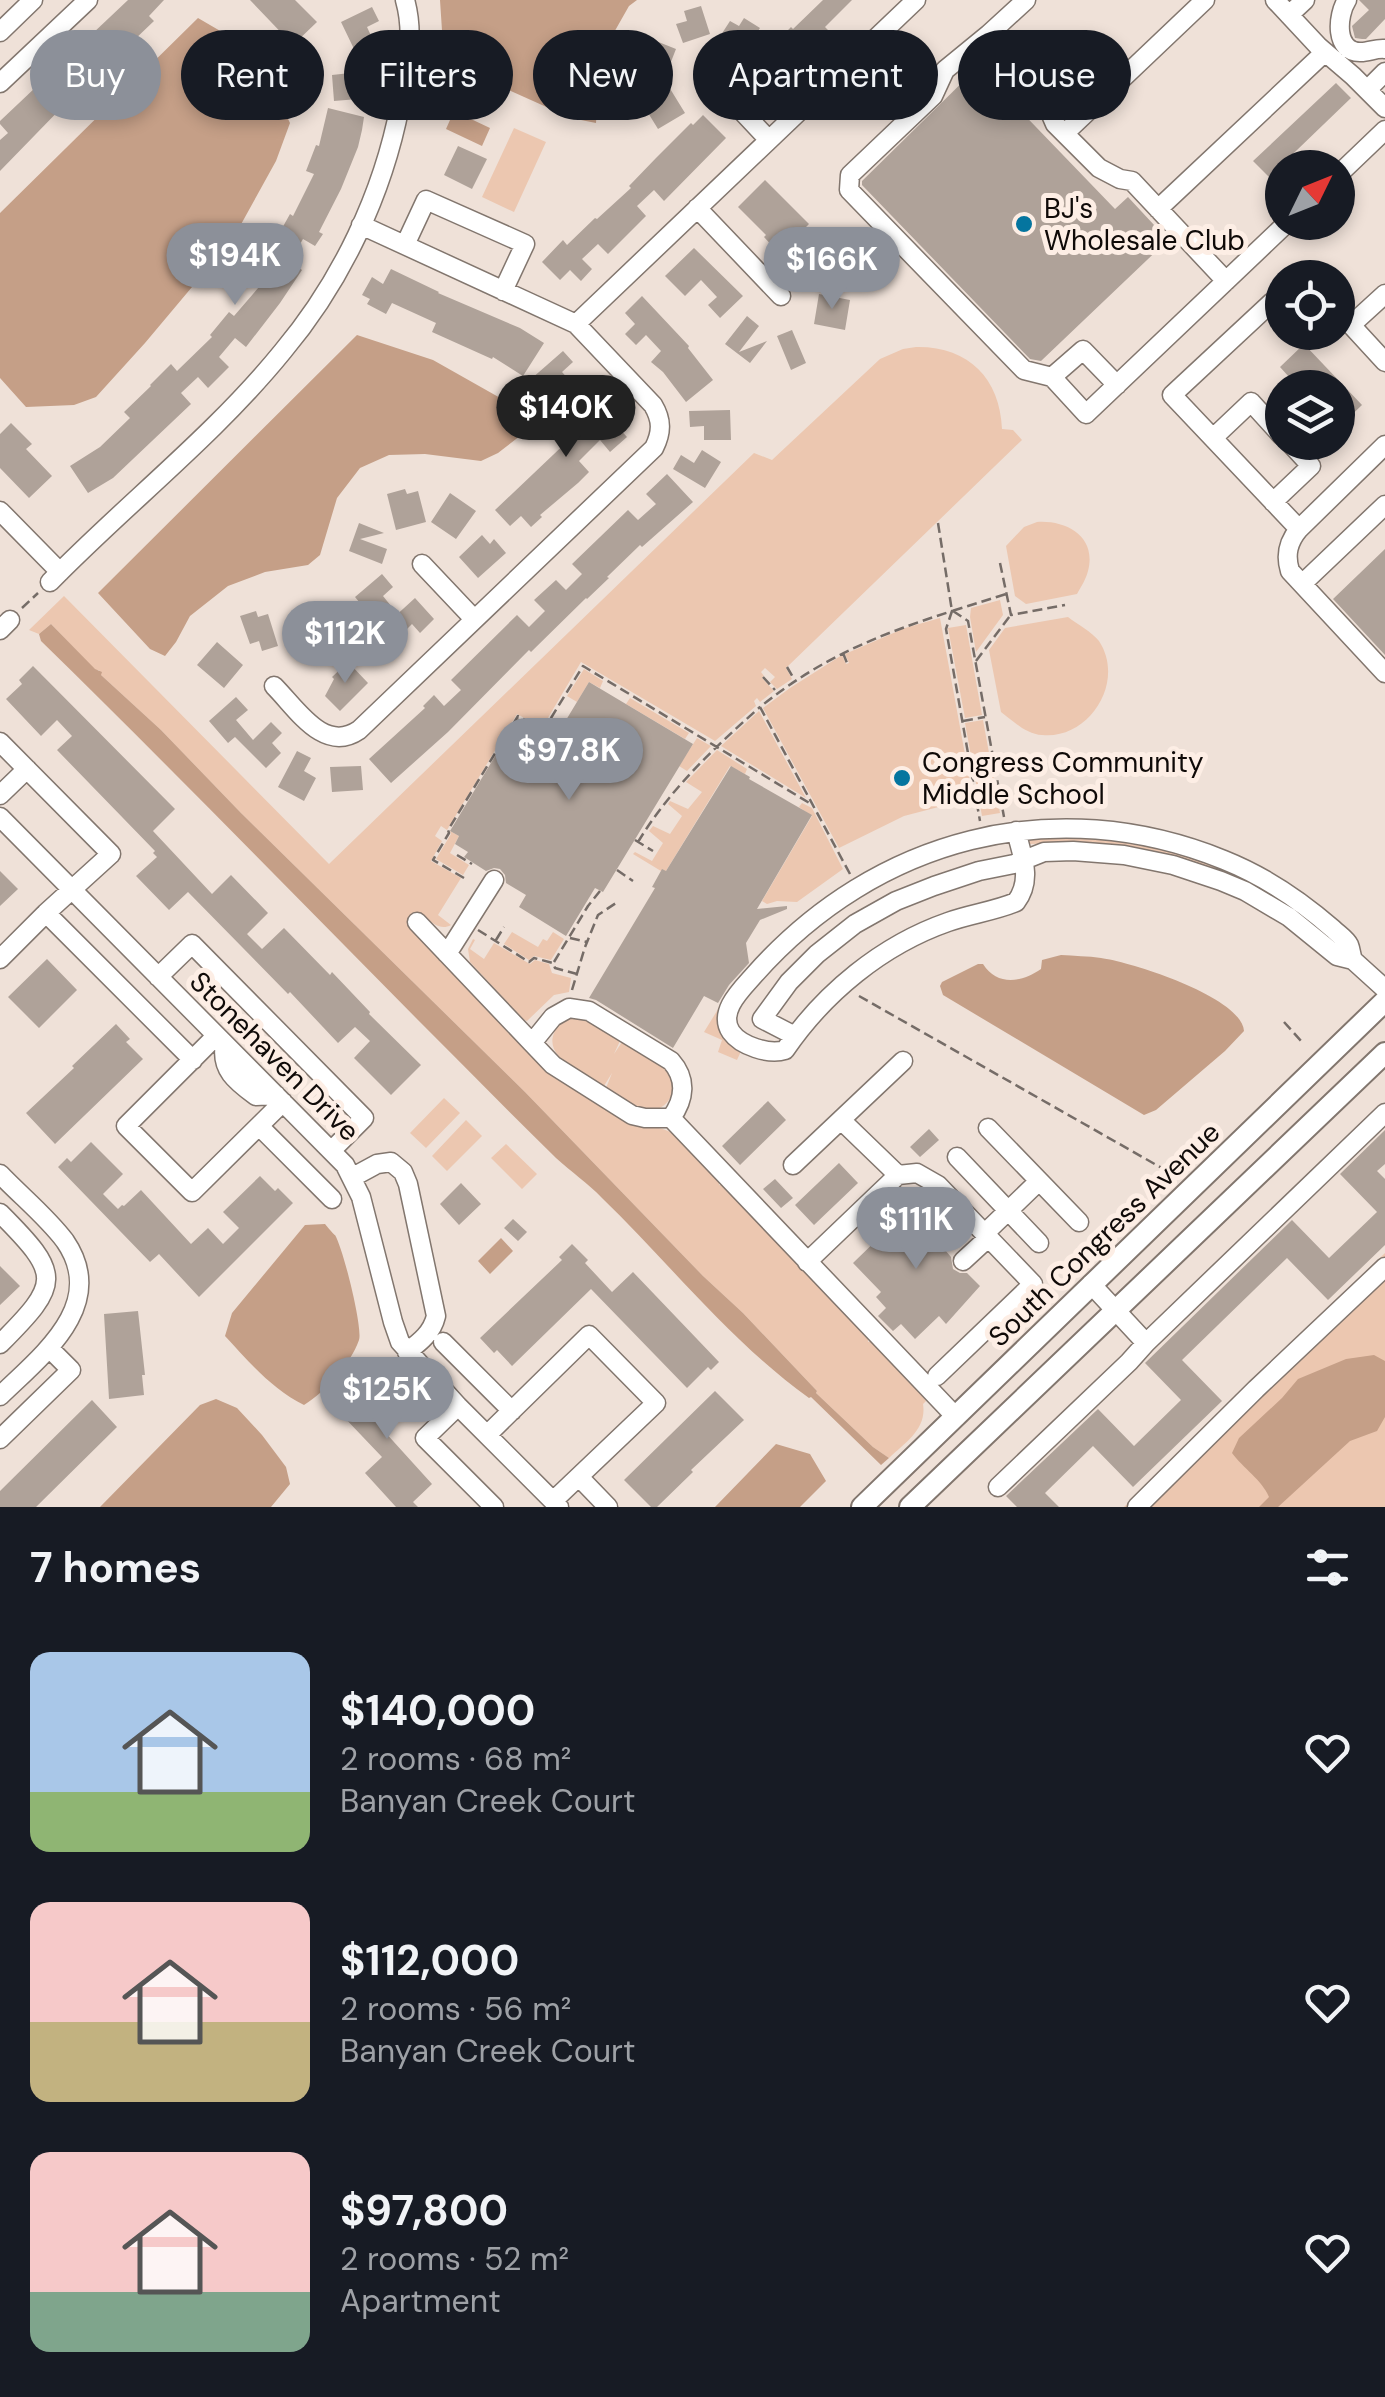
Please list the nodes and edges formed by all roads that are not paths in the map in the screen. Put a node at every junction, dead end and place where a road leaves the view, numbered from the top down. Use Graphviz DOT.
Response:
graph roads {
  1 [pos="33,0"];
  2 [pos="88,0"];
  3 [pos="405,0"];
  4 [pos="1026,0"];
  5 [pos="1205,0"];
  6 [pos="1275,0"];
  7 [pos="1305,0"];
  8 [pos="1347,0"];
  9 [pos="911,1"];
  10 [pos="1290,15"];
  11 [pos="993,30"];
  12 [pos="0,32"];
  13 [pos="1385,49"];
  14 [pos="1325,52"];
  15 [pos="958,60"];
  16 [pos="1385,72"];
  17 [pos="0,84"];
  18 [pos="1367,90"];
  19 [pos="1385,108"];
  20 [pos="750,120"];
  21 [pos="1053,120"];
  22 [pos="1385,130"];
  23 [pos="1064,134"];
  24 [pos="769,140"];
  25 [pos="1355,159"];
  26 [pos="697,208"];
  27 [pos="1158,208"];
  28 [pos="362,225"];
  29 [pos="1269,240"];
  30 [pos="405,245"];
  31 [pos="1226,281"];
  32 [pos="503,291"];
  33 [pos="1385,294"];
  34 [pos="781,296"];
  35 [pos="1265,309"];
  36 [pos="1355,321"];
  37 [pos="576,324"];
  38 [pos="1355,329"];
  39 [pos="1385,362"];
  40 [pos="1052,377"];
  41 [pos="1117,384"];
  42 [pos="1265,417"];
  43 [pos="1212,438"];
  44 [pos="1385,446"];
  45 [pos="1306,460"];
  46 [pos="1272,502"];
  47 [pos="1385,505"];
  48 [pos="0,511"];
  49 [pos="1298,529"];
  50 [pos="422,564"];
  51 [pos="1302,584"];
  52 [pos="474,618"];
  53 [pos="1385,673"];
  54 [pos="274,686"];
  55 [pos="0,742"];
  56 [pos="27,769"];
  57 [pos="0,796"];
  58 [pos="0,817"];
  59 [pos="1010,827"];
  60 [pos="1024,859"];
  61 [pos="494,880"];
  62 [pos="72,890"];
  63 [pos="46,913"];
  64 [pos="416,922"];
  65 [pos="448,954"];
  66 [pos="0,959"];
  67 [pos="1353,960"];
  68 [pos="158,976"];
  69 [pos="1385,990"];
  70 [pos="1385,1001"];
  71 [pos="795,1036"];
  72 [pos="221,1040"];
  73 [pos="532,1043"];
  74 [pos="1385,1053"];
  75 [pos="193,1060"];
  76 [pos="903,1061"];
  77 [pos="280,1098"];
  78 [pos="1385,1114"];
  79 [pos="671,1118"];
  80 [pos="841,1120"];
  81 [pos="259,1126"];
  82 [pos="988,1128"];
  83 [pos="332,1150"];
  84 [pos="958,1156"];
  85 [pos="793,1164"];
  86 [pos="0,1174"];
  87 [pos="898,1176"];
  88 [pos="353,1177"];
  89 [pos="1040,1181"];
  90 [pos="332,1199"];
  91 [pos="1008,1210"];
  92 [pos="0,1213"];
  93 [pos="1078,1222"];
  94 [pos="986,1236"];
  95 [pos="1040,1243"];
  96 [pos="963,1261"];
  97 [pos="807,1262"];
  98 [pos="1385,1267"];
  99 [pos="1091,1284"];
  100 [pos="1114,1310"];
  101 [pos="444,1342"];
  102 [pos="1146,1342"];
  103 [pos="0,1344"];
  104 [pos="49,1348"];
  105 [pos="407,1352"];
  106 [pos="937,1376"];
  107 [pos="0,1396"];
  108 [pos="458,1406"];
  109 [pos="512,1410"];
  110 [pos="956,1417"];
  111 [pos="487,1435"];
  112 [pos="0,1439"];
  113 [pos="579,1477"];
  114 [pos="998,1486"];
  115 [pos="556,1504"];
  116 [pos="494,1507"];
  117 [pos="608,1507"];
  118 [pos="862,1507"];
  119 [pos="910,1507"];
  120 [pos="1137,1507"];
  1 -- 12 [label="street"];
  2 -- 17 [label="street"];
  3 -- 28 [label="street"];
  4 -- 11 [label="street"];
  5 -- 23 [label="street"];
  6 -- 10 [label="street"];
  7 -- 10 [label="street"];
  8 -- 13 [label="street"];
  9 -- 24 [label="street"];
  10 -- 14 [label="street"];
  14 -- 18 [label="street"];
  14 -- 27 [label="street"];
  15 -- 40 [label="street"];
  16 -- 18 [label="street"];
  18 -- 19 [label="street"];
  20 -- 24 [label="street"];
  21 -- 23 [label="street"];
  22 -- 25 [label="street"];
  23 -- 27 [label="street"];
  24 -- 26 [label="street"];
  26 -- 34 [label="street"];
  26 -- 37 [label="street"];
  27 -- 31 [label="street"];
  28 -- 30 [label="street"];
  28 -- 48 [label="street"];
  29 -- 31 [label="street"];
  30 -- 32 [label="street"];
  30 -- 32 [label="street"];
  31 -- 41 [label="street"];
  32 -- 37 [label="street"];
  33 -- 36 [label="street"];
  35 -- 43 [label="street"];
  37 -- 52 [label="street"];
  38 -- 39 [label="street"];
  40 -- 41 [label="street"];
  40 -- 41 [label="street"];
  42 -- 43 [label="street"];
  43 -- 46 [label="street"];
  44 -- 49 [label="street"];
  45 -- 46 [label="street"];
  46 -- 49 [label="street"];
  47 -- 51 [label="street"];
  49 -- 51 [label="street"];
  50 -- 52 [label="street"];
  51 -- 53 [label="street"];
  52 -- 54 [label="street"];
  55 -- 56 [label="street"];
  56 -- 57 [label="street"];
  56 -- 62 [label="street"];
  58 -- 62 [label="street, Stonehaven Drive"];
  59 -- 60 [label="street"];
  59 -- 67 [label="street"];
  59 -- 71 [label="street"];
  60 -- 67 [label="street"];
  60 -- 71 [label="street"];
  60 -- 71 [label="street"];
  61 -- 65 [label="street"];
  62 -- 63 [label="street"];
  62 -- 68 [label="street, Stonehaven Drive"];
  63 -- 66 [label="street"];
  63 -- 75 [label="street"];
  64 -- 65 [label="street"];
  65 -- 73 [label="street"];
  67 -- 69 [label="street"];
  68 -- 72 [label="street, Stonehaven Drive"];
  68 -- 83 [label="street"];
  70 -- 99 [label="main road, South Congress Avenue"];
  72 -- 75 [label="street"];
  72 -- 77 [label="street, Stonehaven Drive"];
  73 -- 79 [label="street"];
  73 -- 79 [label="street"];
  74 -- 100 [label="main road"];
  75 -- 81 [label="street"];
  76 -- 80 [label="street"];
  77 -- 81 [label="street"];
  77 -- 83 [label="street, Stonehaven Drive"];
  78 -- 102 [label="street"];
  79 -- 97 [label="street"];
  80 -- 85 [label="street"];
  80 -- 87 [label="street"];
  81 -- 90 [label="street"];
  82 -- 89 [label="street"];
  83 -- 88 [label="street, Stonehaven Drive"];
  84 -- 91 [label="street"];
  86 -- 104 [label="street"];
  87 -- 94 [label="street"];
  87 -- 97 [label="street"];
  88 -- 105 [label="street, Stonehaven Drive"];
  88 -- 105 [label="street"];
  89 -- 91 [label="street"];
  89 -- 93 [label="street"];
  91 -- 94 [label="street"];
  91 -- 95 [label="street"];
  92 -- 103 [label="street"];
  94 -- 96 [label="street"];
  94 -- 106 [label="street"];
  97 -- 110 [label="street"];
  98 -- 120 [label="street"];
  99 -- 100 [label="street"];
  99 -- 110 [label="main road, South Congress Avenue"];
  100 -- 102 [label="street"];
  100 -- 119 [label="main road"];
  101 -- 109 [label="street"];
  102 -- 114 [label="street"];
  104 -- 107 [label="street"];
  104 -- 112 [label="street"];
  105 -- 108 [label="street, Stonehaven Drive"];
  108 -- 111 [label="street, Stonehaven Drive"];
  108 -- 116 [label="street"];
  109 -- 111 [label="street"];
  109 -- 113 [label="street"];
  110 -- 118 [label="main road, South Congress Avenue"];
  111 -- 115 [label="street, Stonehaven Drive"];
  113 -- 115 [label="street"];
  113 -- 117 [label="street"];
}
